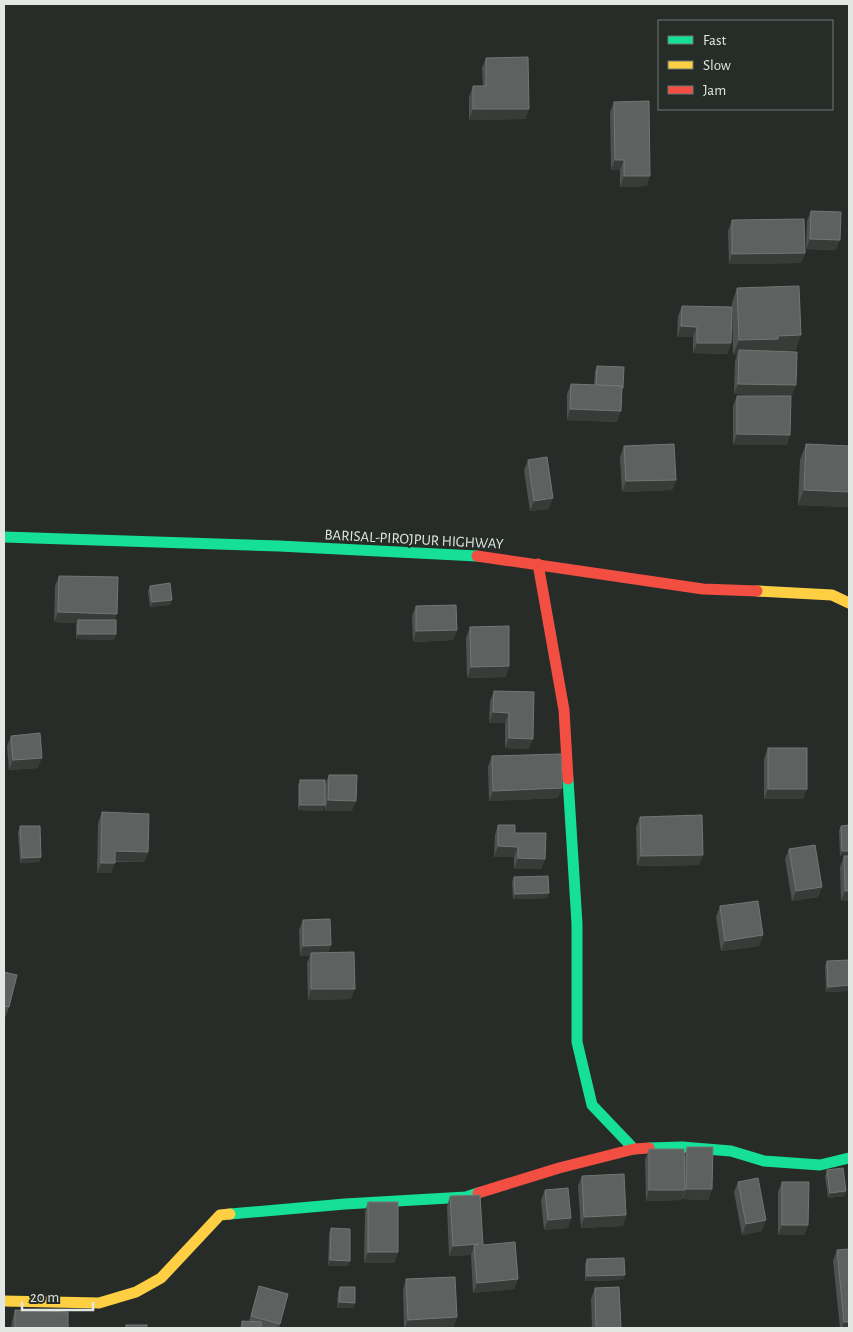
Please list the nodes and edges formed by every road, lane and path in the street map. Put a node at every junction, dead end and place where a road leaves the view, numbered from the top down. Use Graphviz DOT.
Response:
graph roads {
  1 [pos="4,537"];
  2 [pos="538,564"];
  3 [pos="849,603"];
  4 [pos="634,1149"];
  5 [pos="849,1158"];
  6 [pos="4,1301"];
  1 -- 2 [label="main road, BARISAL-PIROJPUR HIGHWAY"];
  2 -- 3 [label="main road, BARISAL-PIROJPUR HIGHWAY"];
  2 -- 4 [label="main road"];
  4 -- 5 [label="main road"];
  4 -- 6 [label="main road"];
}
